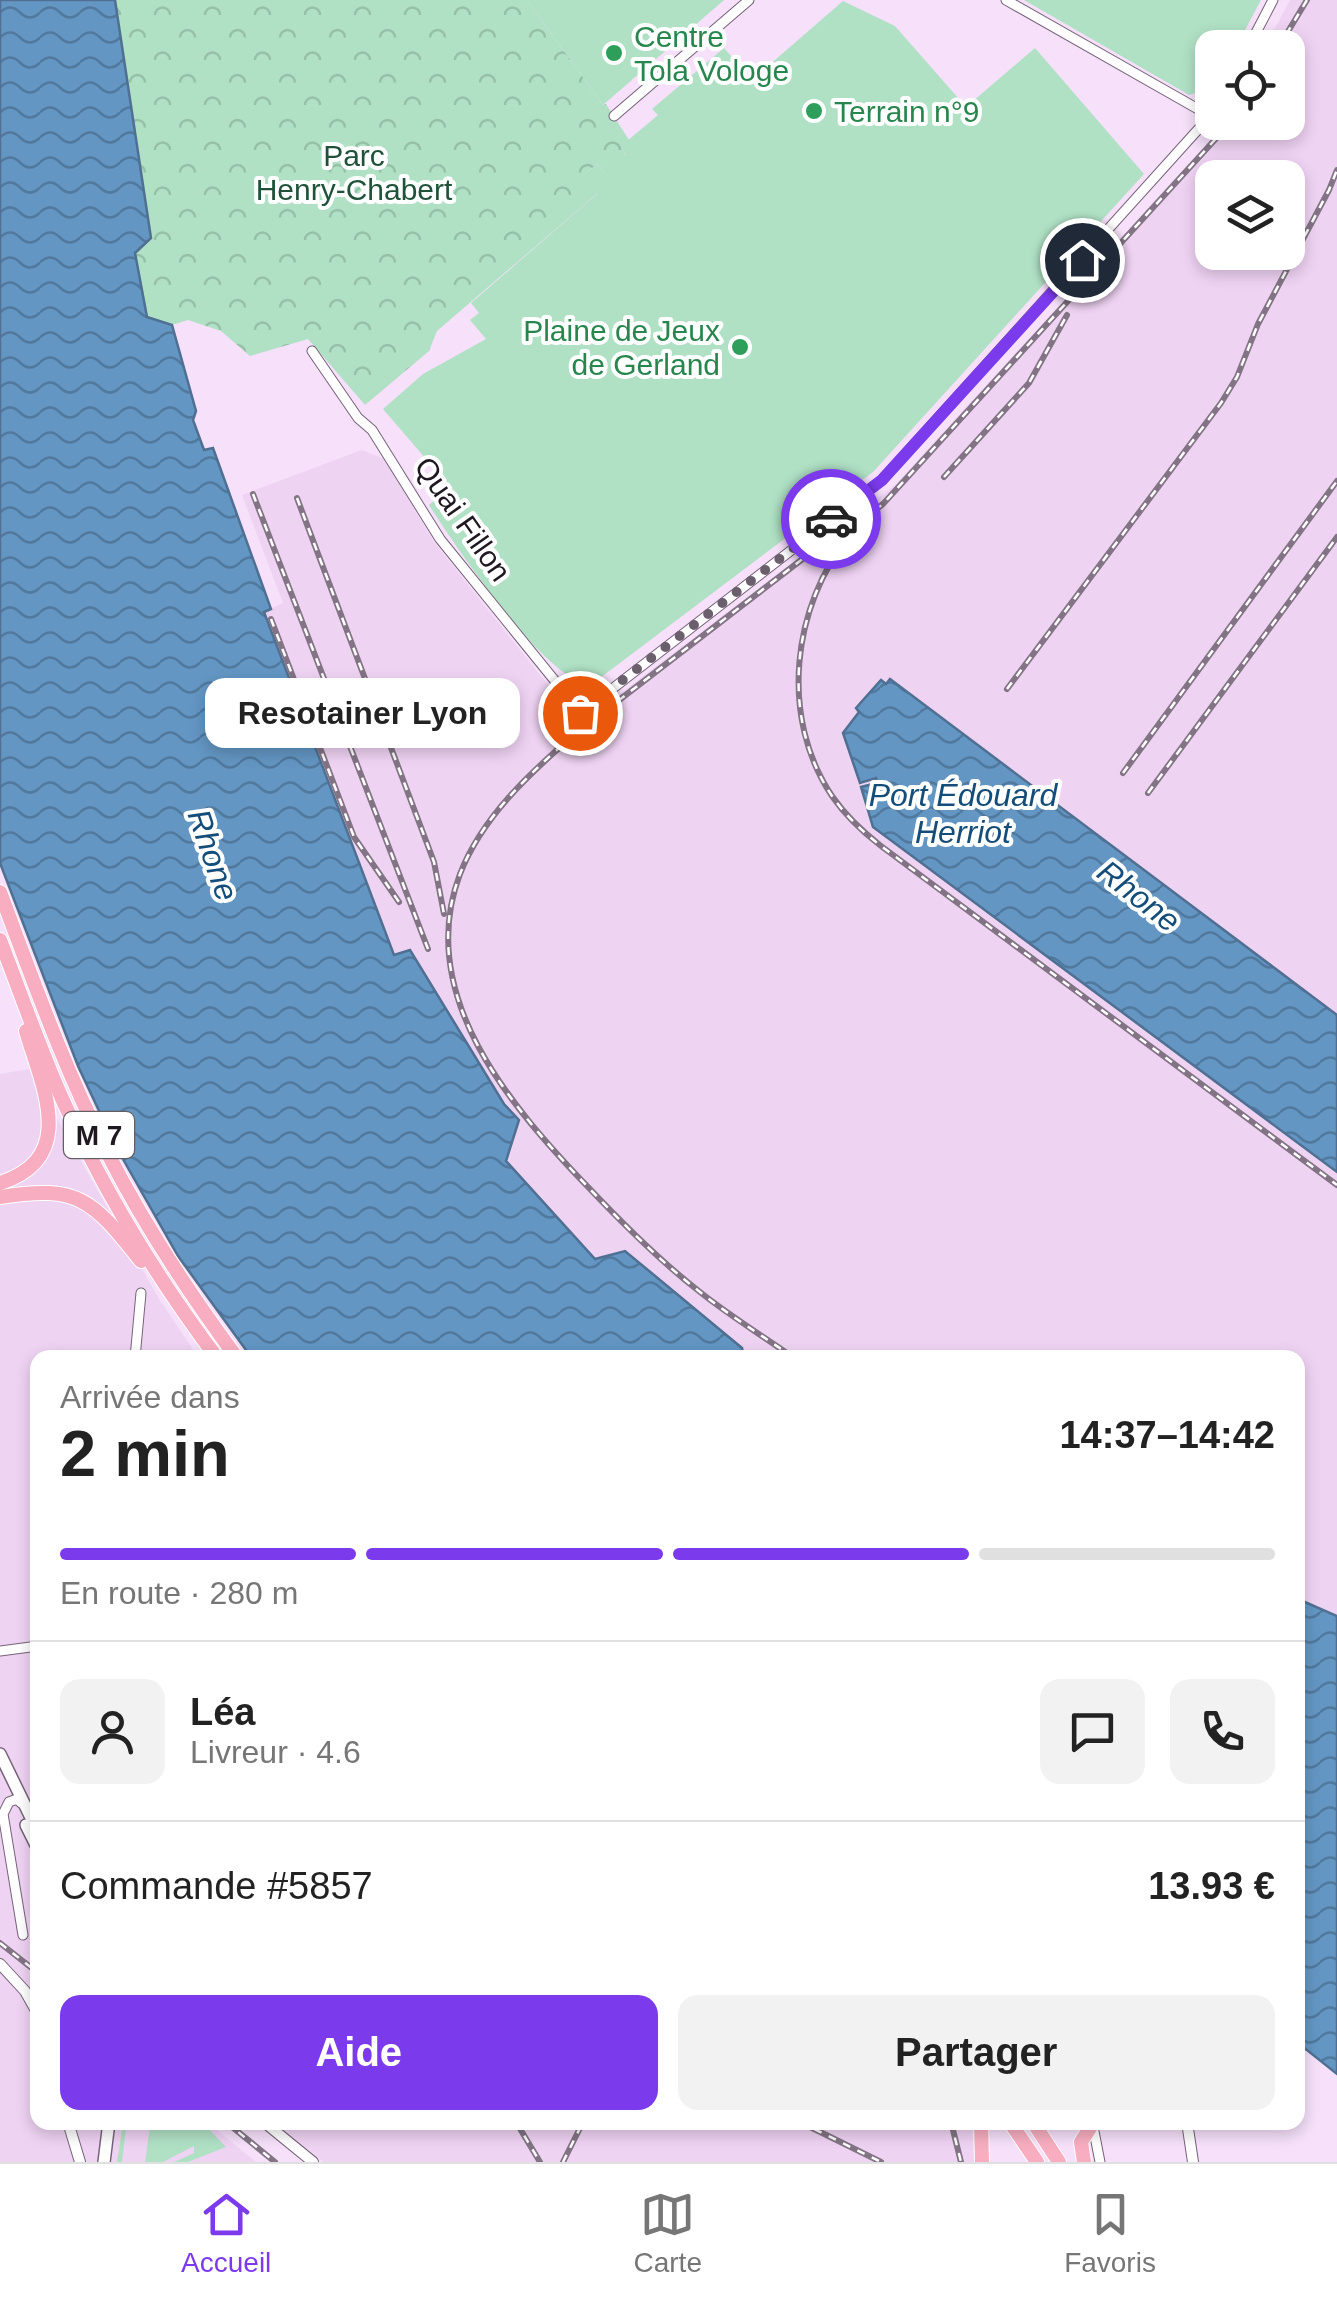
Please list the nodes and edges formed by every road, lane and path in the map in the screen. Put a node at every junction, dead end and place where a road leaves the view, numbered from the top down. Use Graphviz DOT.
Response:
graph roads {
  1 [pos="749,0"];
  2 [pos="1006,0"];
  3 [pos="1274,0"];
  4 [pos="1258,30"];
  5 [pos="1195,106"];
  6 [pos="614,116"];
  7 [pos="1195,135"];
  8 [pos="312,351"];
  9 [pos="0,892"];
  10 [pos="1,942"];
  11 [pos="0,1182"];
  12 [pos="0,1197"];
  13 [pos="140,1293"];
  14 [pos="194,1326"];
  15 [pos="135,1350"];
  16 [pos="210,1350"];
  17 [pos="232,1350"];
  18 [pos="30,1647"];
  19 [pos="0,1652"];
  20 [pos="0,1754"];
  21 [pos="0,1772"];
  22 [pos="19,1802"];
  23 [pos="30,1819"];
  24 [pos="24,1820"];
  25 [pos="30,1825"];
  26 [pos="30,1832"];
  27 [pos="23,1935"];
  28 [pos="0,1964"];
  29 [pos="30,2000"];
  30 [pos="70,2130"];
  31 [pos="110,2130"];
  32 [pos="112,2130"];
  33 [pos="274,2130"];
  34 [pos="980,2130"];
  35 [pos="1015,2130"];
  36 [pos="1038,2130"];
  37 [pos="1089,2130"];
  38 [pos="1094,2130"];
  39 [pos="1188,2130"];
  40 [pos="80,2162"];
  41 [pos="104,2162"];
  42 [pos="112,2162"];
  43 [pos="312,2162"];
  44 [pos="982,2162"];
  45 [pos="1036,2162"];
  46 [pos="1059,2162"];
  47 [pos="1084,2162"];
  48 [pos="1100,2162"];
  49 [pos="1193,2162"];
  1 -- 6 [label="street"];
  2 -- 5 [label="street"];
  3 -- 4 [label="street"];
  7 -- 8 [label="street, Quai Fillon"];
  9 -- 17 [label="highway, M 7"];
  10 -- 11 [label="highway"];
  10 -- 14 [label="highway, M 7"];
  12 -- 14 [label="highway"];
  13 -- 15 [label="street"];
  14 -- 16 [label="highway, M 7"];
  18 -- 19 [label="street"];
  20 -- 22 [label="main road"];
  21 -- 22 [label="main road"];
  22 -- 23 [label="main road"];
  22 -- 24 [label="main road"];
  22 -- 27 [label="street"];
  24 -- 25 [label="street"];
  24 -- 26 [label="main road"];
  28 -- 29 [label="street"];
  30 -- 40 [label="street"];
  31 -- 41 [label="main road"];
  32 -- 42 [label="main road"];
  33 -- 43 [label="street"];
  34 -- 44 [label="highway"];
  35 -- 45 [label="highway"];
  36 -- 46 [label="highway"];
  37 -- 47 [label="highway"];
  38 -- 48 [label="street"];
  39 -- 49 [label="street"];
}
